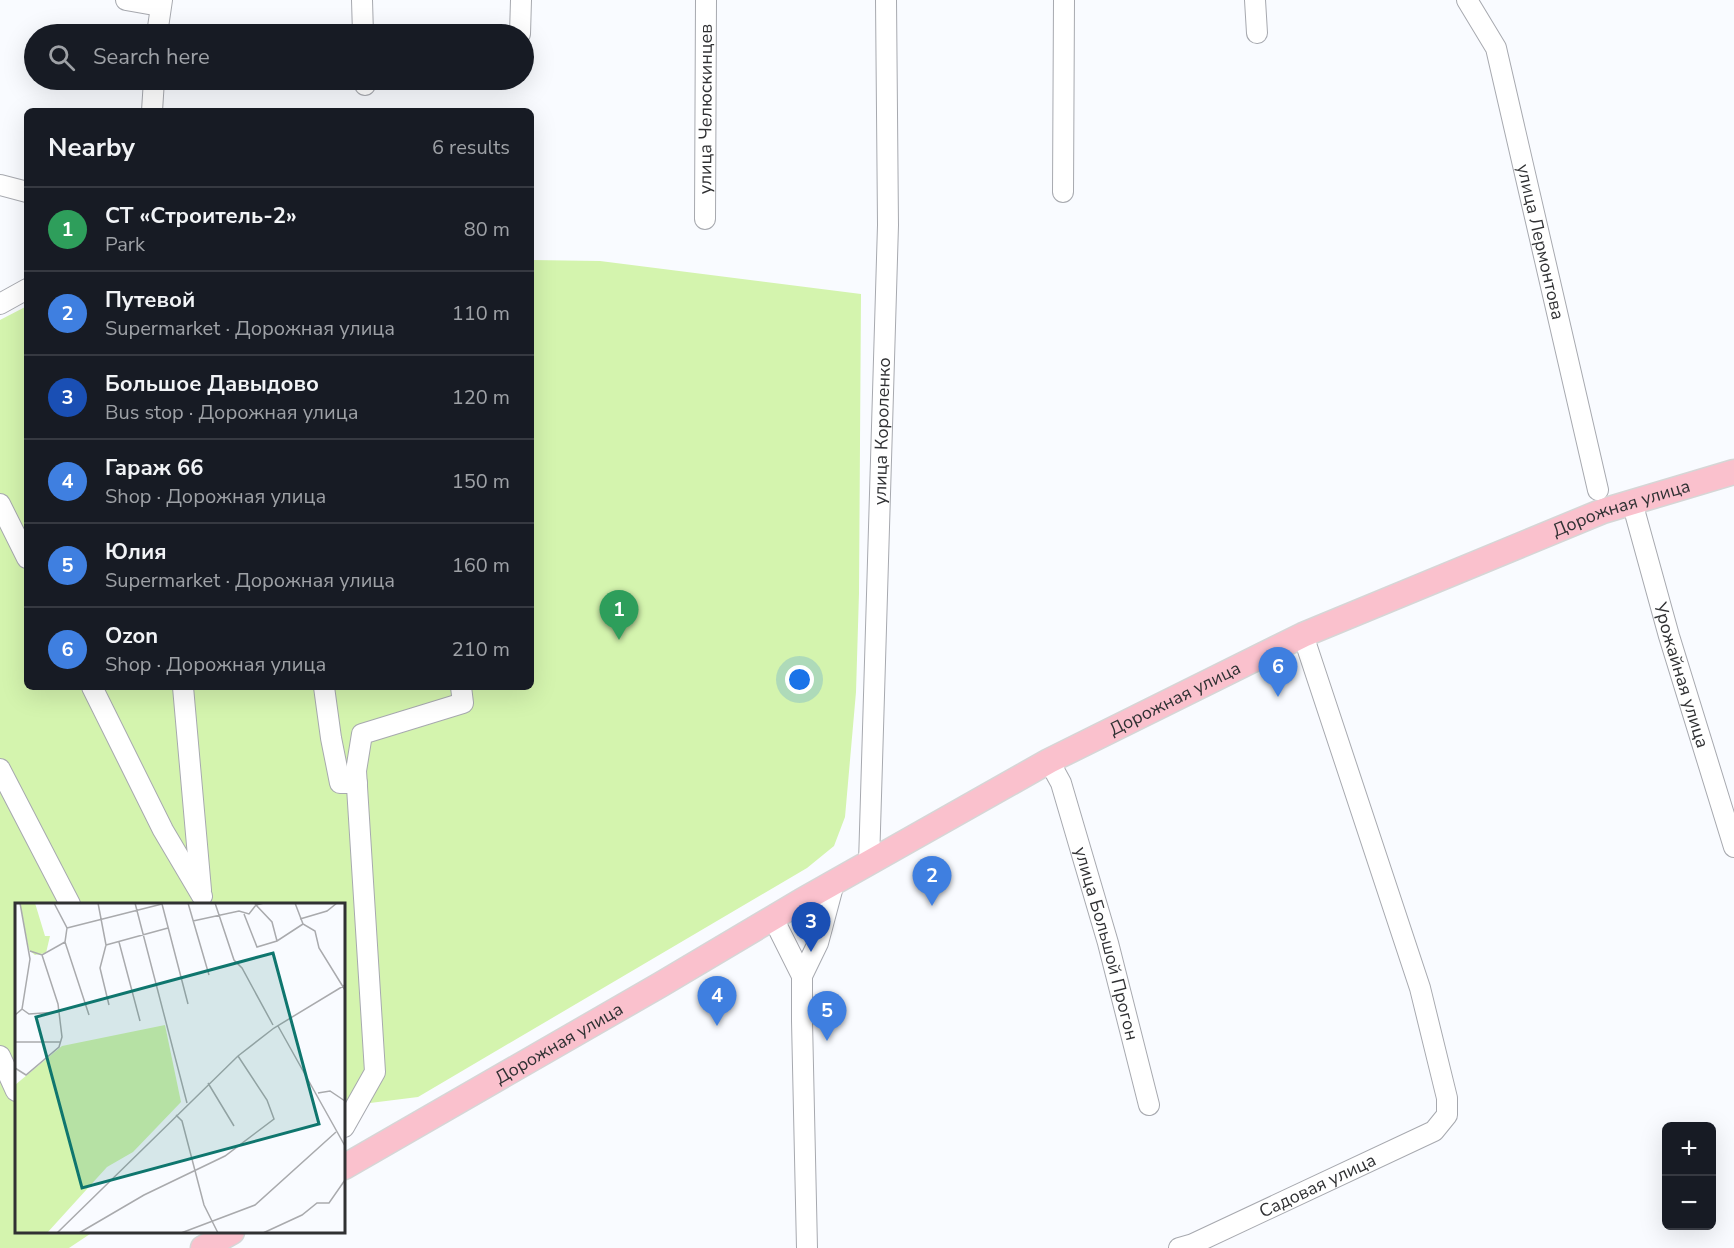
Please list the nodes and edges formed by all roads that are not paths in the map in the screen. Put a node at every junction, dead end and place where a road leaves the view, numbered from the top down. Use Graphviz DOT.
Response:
graph roads {
  1 [pos="126,0"];
  2 [pos="362,0"];
  3 [pos="521,0"];
  4 [pos="706,0"];
  5 [pos="886,0"];
  6 [pos="1064,0"];
  7 [pos="1256,0"];
  8 [pos="1467,0"];
  9 [pos="161,3"];
  10 [pos="158,24"];
  11 [pos="363,24"];
  12 [pos="520,24"];
  13 [pos="1257,33"];
  14 [pos="153,90"];
  15 [pos="152,108"];
  16 [pos="0,185"];
  17 [pos="24,191"];
  18 [pos="1063,192"];
  19 [pos="705,219"];
  20 [pos="24,292"];
  21 [pos="0,304"];
  22 [pos="1734,472"];
  23 [pos="1598,490"];
  24 [pos="1632,502"];
  25 [pos="0,504"];
  26 [pos="24,552"];
  27 [pos="1303,635"];
  28 [pos="93,690"];
  29 [pos="183,690"];
  30 [pos="324,690"];
  31 [pos="461,690"];
  32 [pos="1049,761"];
  33 [pos="0,769"];
  34 [pos="357,783"];
  35 [pos="1734,847"];
  36 [pos="869,862"];
  37 [pos="834,883"];
  38 [pos="202,900"];
  39 [pos="69,903"];
  40 [pos="773,918"];
  41 [pos="802,976"];
  42 [pos="0,1056"];
  43 [pos="15,1089"];
  44 [pos="1149,1105"];
  45 [pos="345,1125"];
  46 [pos="345,1166"];
  47 [pos="230,1233"];
  48 [pos="203,1248"];
  49 [pos="807,1248"];
  50 [pos="1179,1248"];
  1 -- 9 [label="street"];
  2 -- 11 [label="street"];
  3 -- 12 [label="street"];
  4 -- 19 [label="street, улица Челюскинцев"];
  5 -- 36 [label="street, улица Короленко"];
  6 -- 18 [label="street"];
  7 -- 13 [label="street"];
  8 -- 23 [label="street, улица Лермонтова"];
  9 -- 10 [label="street"];
  14 -- 15 [label="street"];
  16 -- 17 [label="street"];
  20 -- 21 [label="street"];
  22 -- 24 [label="main road, Дорожная улица"];
  24 -- 27 [label="main road, Дорожная улица"];
  24 -- 35 [label="street, Урожайная улица"];
  25 -- 26 [label="street"];
  27 -- 32 [label="main road, Дорожная улица"];
  27 -- 50 [label="street, Садовая улица"];
  28 -- 38 [label="street"];
  29 -- 38 [label="street"];
  30 -- 34 [label="street"];
  31 -- 34 [label="street"];
  32 -- 36 [label="main road, Дорожная улица"];
  32 -- 44 [label="street, улица Большой Прогон"];
  33 -- 39 [label="street"];
  34 -- 45 [label="street"];
  36 -- 37 [label="main road, Дорожная улица"];
  37 -- 40 [label="main road, Дорожная улица"];
  37 -- 41 [label="street"];
  40 -- 41 [label="street"];
  40 -- 46 [label="main road, Дорожная улица"];
  41 -- 49 [label="street"];
  42 -- 43 [label="street"];
  47 -- 48 [label="main road"];
}
